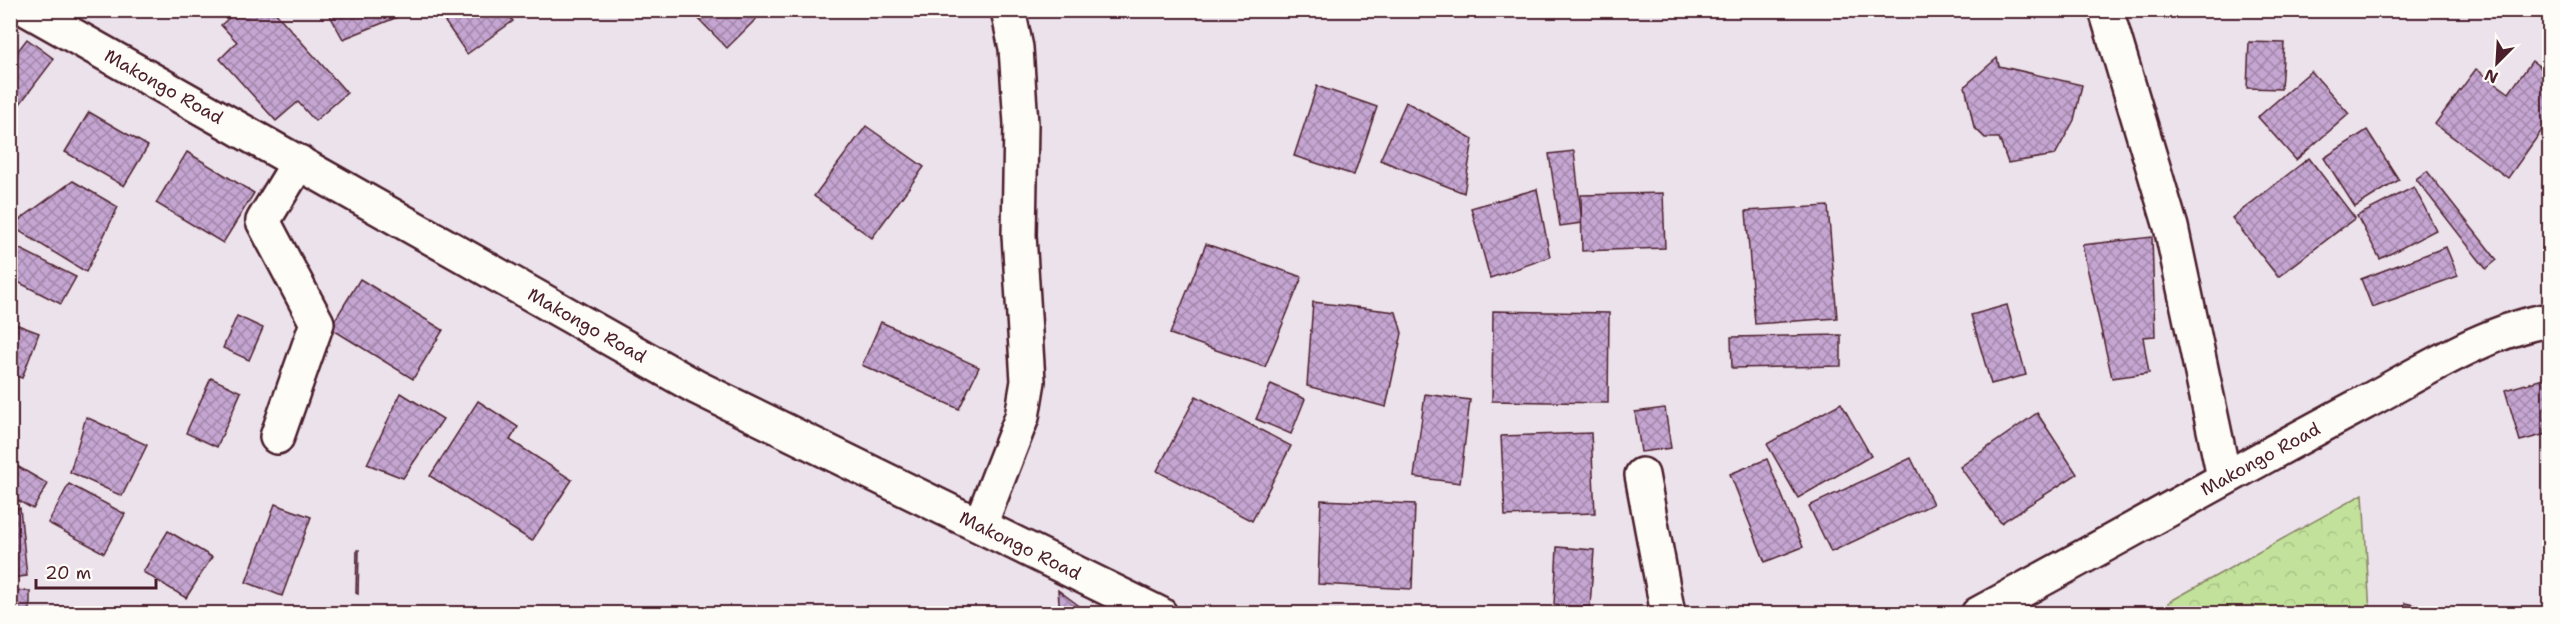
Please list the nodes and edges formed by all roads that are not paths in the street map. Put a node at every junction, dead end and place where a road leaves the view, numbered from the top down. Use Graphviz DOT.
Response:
graph roads {
  1 [pos="28,10"];
  2 [pos="1008,10"];
  3 [pos="2106,10"];
  4 [pos="299,162"];
  5 [pos="2550,320"];
  6 [pos="278,437"];
  7 [pos="1642,475"];
  8 [pos="2224,477"];
  9 [pos="980,525"];
  10 [pos="1160,614"];
  11 [pos="1668,614"];
  12 [pos="1978,614"];
  1 -- 4 [label="street, Makongo Road"];
  2 -- 9 [label="street"];
  3 -- 8 [label="street"];
  4 -- 6 [label="street"];
  4 -- 9 [label="street, Makongo Road"];
  5 -- 8 [label="street, Makongo Road"];
  7 -- 11 [label="street"];
  8 -- 12 [label="street, Makongo Road"];
  9 -- 10 [label="street, Makongo Road"];
}
